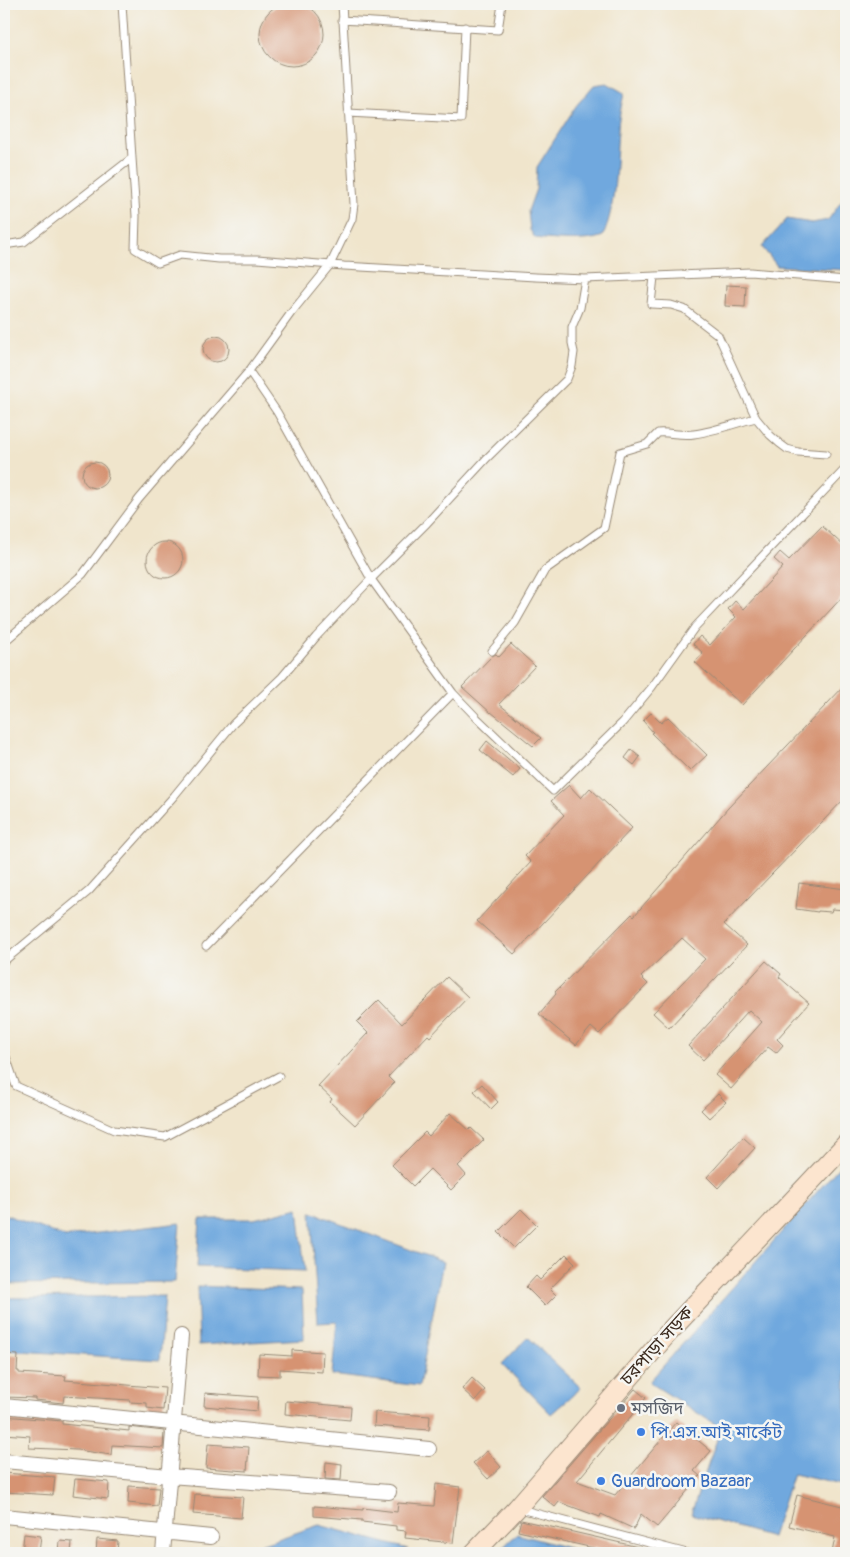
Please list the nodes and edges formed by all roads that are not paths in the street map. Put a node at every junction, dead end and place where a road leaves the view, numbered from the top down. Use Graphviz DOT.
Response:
graph roads {
  1 [pos="122,4"];
  2 [pos="342,4"];
  3 [pos="502,4"];
  4 [pos="342,20"];
  5 [pos="465,27"];
  6 [pos="348,113"];
  7 [pos="132,158"];
  8 [pos="4,245"];
  9 [pos="330,265"];
  10 [pos="654,277"];
  11 [pos="585,278"];
  12 [pos="846,280"];
  13 [pos="249,371"];
  14 [pos="756,418"];
  15 [pos="826,454"];
  16 [pos="846,468"];
  17 [pos="372,579"];
  18 [pos="4,642"];
  19 [pos="492,651"];
  20 [pos="454,693"];
  21 [pos="206,946"];
  22 [pos="4,961"];
  23 [pos="4,1051"];
  24 [pos="279,1076"];
  25 [pos="846,1144"];
  26 [pos="181,1336"];
  27 [pos="4,1406"];
  28 [pos="173,1424"];
  29 [pos="429,1449"];
  30 [pos="4,1461"];
  31 [pos="169,1476"];
  32 [pos="389,1492"];
  33 [pos="517,1508"];
  34 [pos="4,1516"];
  35 [pos="164,1532"];
  36 [pos="211,1537"];
  37 [pos="163,1553"];
  38 [pos="474,1553"];
  39 [pos="687,1553"];
  1 -- 7 [label="lane"];
  2 -- 4 [label="lane"];
  3 -- 5 [label="lane"];
  4 -- 5 [label="lane"];
  4 -- 6 [label="lane"];
  5 -- 6 [label="lane"];
  6 -- 9 [label="lane"];
  7 -- 8 [label="lane"];
  7 -- 9 [label="lane"];
  9 -- 11 [label="lane"];
  9 -- 13 [label="lane"];
  10 -- 11 [label="lane"];
  10 -- 12 [label="lane"];
  10 -- 14 [label="lane"];
  11 -- 17 [label="lane"];
  13 -- 17 [label="lane"];
  13 -- 18 [label="lane"];
  14 -- 15 [label="lane"];
  14 -- 19 [label="lane"];
  16 -- 20 [label="lane"];
  17 -- 20 [label="lane"];
  17 -- 22 [label="lane"];
  20 -- 21 [label="lane"];
  23 -- 24 [label="lane"];
  25 -- 33 [label="street, চরপাড়া সড়ক"];
  26 -- 28 [label="street"];
  27 -- 28 [label="street"];
  28 -- 29 [label="street"];
  28 -- 31 [label="street"];
  30 -- 31 [label="street"];
  31 -- 32 [label="street"];
  31 -- 35 [label="street"];
  33 -- 38 [label="street, চরপাড়া সড়ক"];
  33 -- 39 [label="lane"];
  34 -- 35 [label="street"];
  35 -- 36 [label="street"];
  35 -- 37 [label="street"];
}
